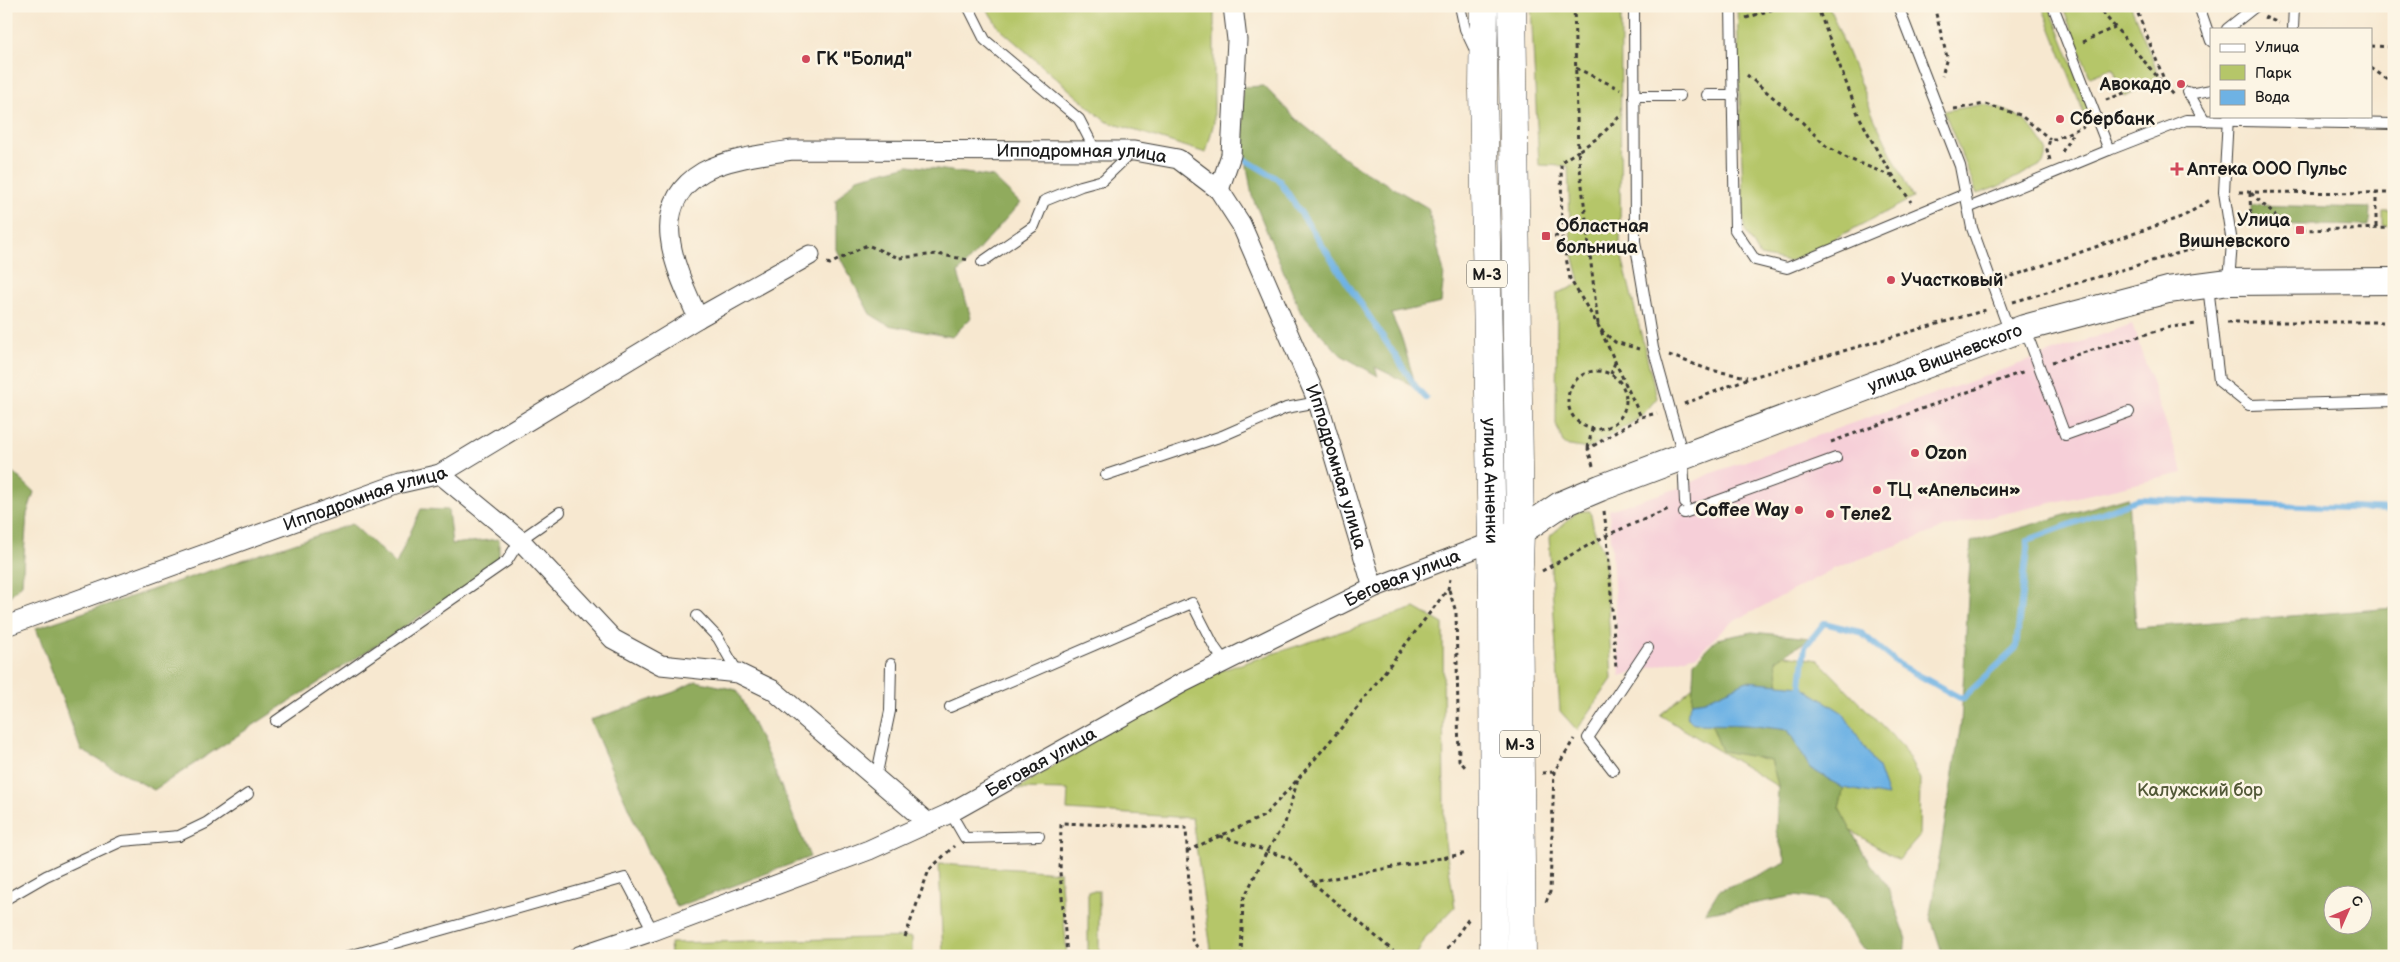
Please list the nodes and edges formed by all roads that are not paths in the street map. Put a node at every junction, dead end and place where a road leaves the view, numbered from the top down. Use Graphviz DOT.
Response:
graph roads {
  1 [pos="968,6"];
  2 [pos="1233,6"];
  3 [pos="1460,6"];
  4 [pos="1484,6"];
  5 [pos="1512,6"];
  6 [pos="1634,6"];
  7 [pos="1731,6"];
  8 [pos="1898,6"];
  9 [pos="2053,6"];
  10 [pos="2199,6"];
  11 [pos="2294,6"];
  12 [pos="2253,9"];
  13 [pos="2228,28"];
  14 [pos="2293,28"];
  15 [pos="2210,38"];
  16 [pos="1484,66"];
  17 [pos="2210,90"];
  18 [pos="1707,95"];
  19 [pos="1733,95"];
  20 [pos="1680,96"];
  21 [pos="1634,99"];
  22 [pos="2228,119"];
  23 [pos="2205,120"];
  24 [pos="2394,124"];
  25 [pos="1094,150"];
  26 [pos="1134,150"];
  27 [pos="2109,150"];
  28 [pos="1219,190"];
  29 [pos="1965,194"];
  30 [pos="1968,208"];
  31 [pos="810,255"];
  32 [pos="982,262"];
  33 [pos="2394,281"];
  34 [pos="2218,283"];
  35 [pos="698,318"];
  36 [pos="2017,331"];
  37 [pos="2394,401"];
  38 [pos="1318,402"];
  39 [pos="2130,412"];
  40 [pos="1683,456"];
  41 [pos="1836,458"];
  42 [pos="440,474"];
  43 [pos="1106,475"];
  44 [pos="560,512"];
  45 [pos="1520,532"];
  46 [pos="520,540"];
  47 [pos="1492,542"];
  48 [pos="1374,588"];
  49 [pos="697,616"];
  50 [pos="6,626"];
  51 [pos="1648,648"];
  52 [pos="1225,662"];
  53 [pos="891,664"];
  54 [pos="738,673"];
  55 [pos="950,707"];
  56 [pos="276,721"];
  57 [pos="1613,770"];
  58 [pos="876,778"];
  59 [pos="248,794"];
  60 [pos="948,814"];
  61 [pos="928,823"];
  62 [pos="1039,836"];
  63 [pos="6,899"];
  64 [pos="653,931"];
  65 [pos="349,956"];
  66 [pos="579,956"];
  67 [pos="1494,956"];
  68 [pos="1522,956"];
  1 -- 25 [label="lane"];
  2 -- 28 [label="street"];
  3 -- 16 [label="lane"];
  4 -- 16 [label="main road, улица Анненки / М-3"];
  5 -- 45 [label="main road, улица Анненки / М-3"];
  6 -- 21 [label="lane"];
  7 -- 19 [label="lane"];
  8 -- 29 [label="lane"];
  9 -- 27 [label="lane"];
  10 -- 15 [label="lane"];
  11 -- 14 [label="lane"];
  12 -- 13 [label="lane"];
  16 -- 47 [label="main road, улица Анненки / М-3"];
  17 -- 23 [label="lane"];
  18 -- 19 [label="lane"];
  19 -- 29 [label="lane"];
  20 -- 21 [label="lane"];
  21 -- 40 [label="lane"];
  22 -- 23 [label="lane"];
  22 -- 24 [label="lane"];
  22 -- 34 [label="lane"];
  23 -- 27 [label="lane"];
  25 -- 26 [label="street, Ипподромная улица"];
  25 -- 35 [label="street, Ипподромная улица"];
  26 -- 28 [label="street, Ипподромная улица"];
  26 -- 32 [label="lane"];
  27 -- 30 [label="lane"];
  28 -- 38 [label="street, Ипподромная улица"];
  29 -- 30 [label="lane"];
  30 -- 36 [label="lane"];
  31 -- 35 [label="street, Ипподромная улица"];
  33 -- 34 [label="street, улица Вишневского"];
  34 -- 36 [label="street, улица Вишневского"];
  34 -- 37 [label="lane"];
  35 -- 42 [label="street, Ипподромная улица"];
  36 -- 39 [label="lane"];
  36 -- 40 [label="street, улица Вишневского"];
  38 -- 43 [label="lane"];
  38 -- 48 [label="street, Ипподромная улица"];
  40 -- 41 [label="lane"];
  40 -- 45 [label="street, улица Вишневского"];
  42 -- 46 [label="street"];
  42 -- 50 [label="street, Ипподромная улица"];
  44 -- 46 [label="lane"];
  45 -- 47 [label="street, улица Вишневского"];
  45 -- 68 [label="main road, улица Анненки / М-3"];
  46 -- 54 [label="street"];
  46 -- 56 [label="lane"];
  47 -- 48 [label="street, Беговая улица"];
  47 -- 67 [label="main road, улица Анненки / М-3"];
  48 -- 52 [label="street, Беговая улица"];
  49 -- 54 [label="lane"];
  51 -- 57 [label="lane"];
  52 -- 55 [label="lane"];
  52 -- 60 [label="street, Беговая улица"];
  53 -- 58 [label="lane"];
  54 -- 58 [label="street"];
  58 -- 61 [label="street"];
  59 -- 63 [label="lane"];
  60 -- 61 [label="street, Беговая улица"];
  60 -- 62 [label="lane"];
  61 -- 64 [label="street, Беговая улица"];
  64 -- 65 [label="lane"];
  64 -- 66 [label="street, Беговая улица"];
}
